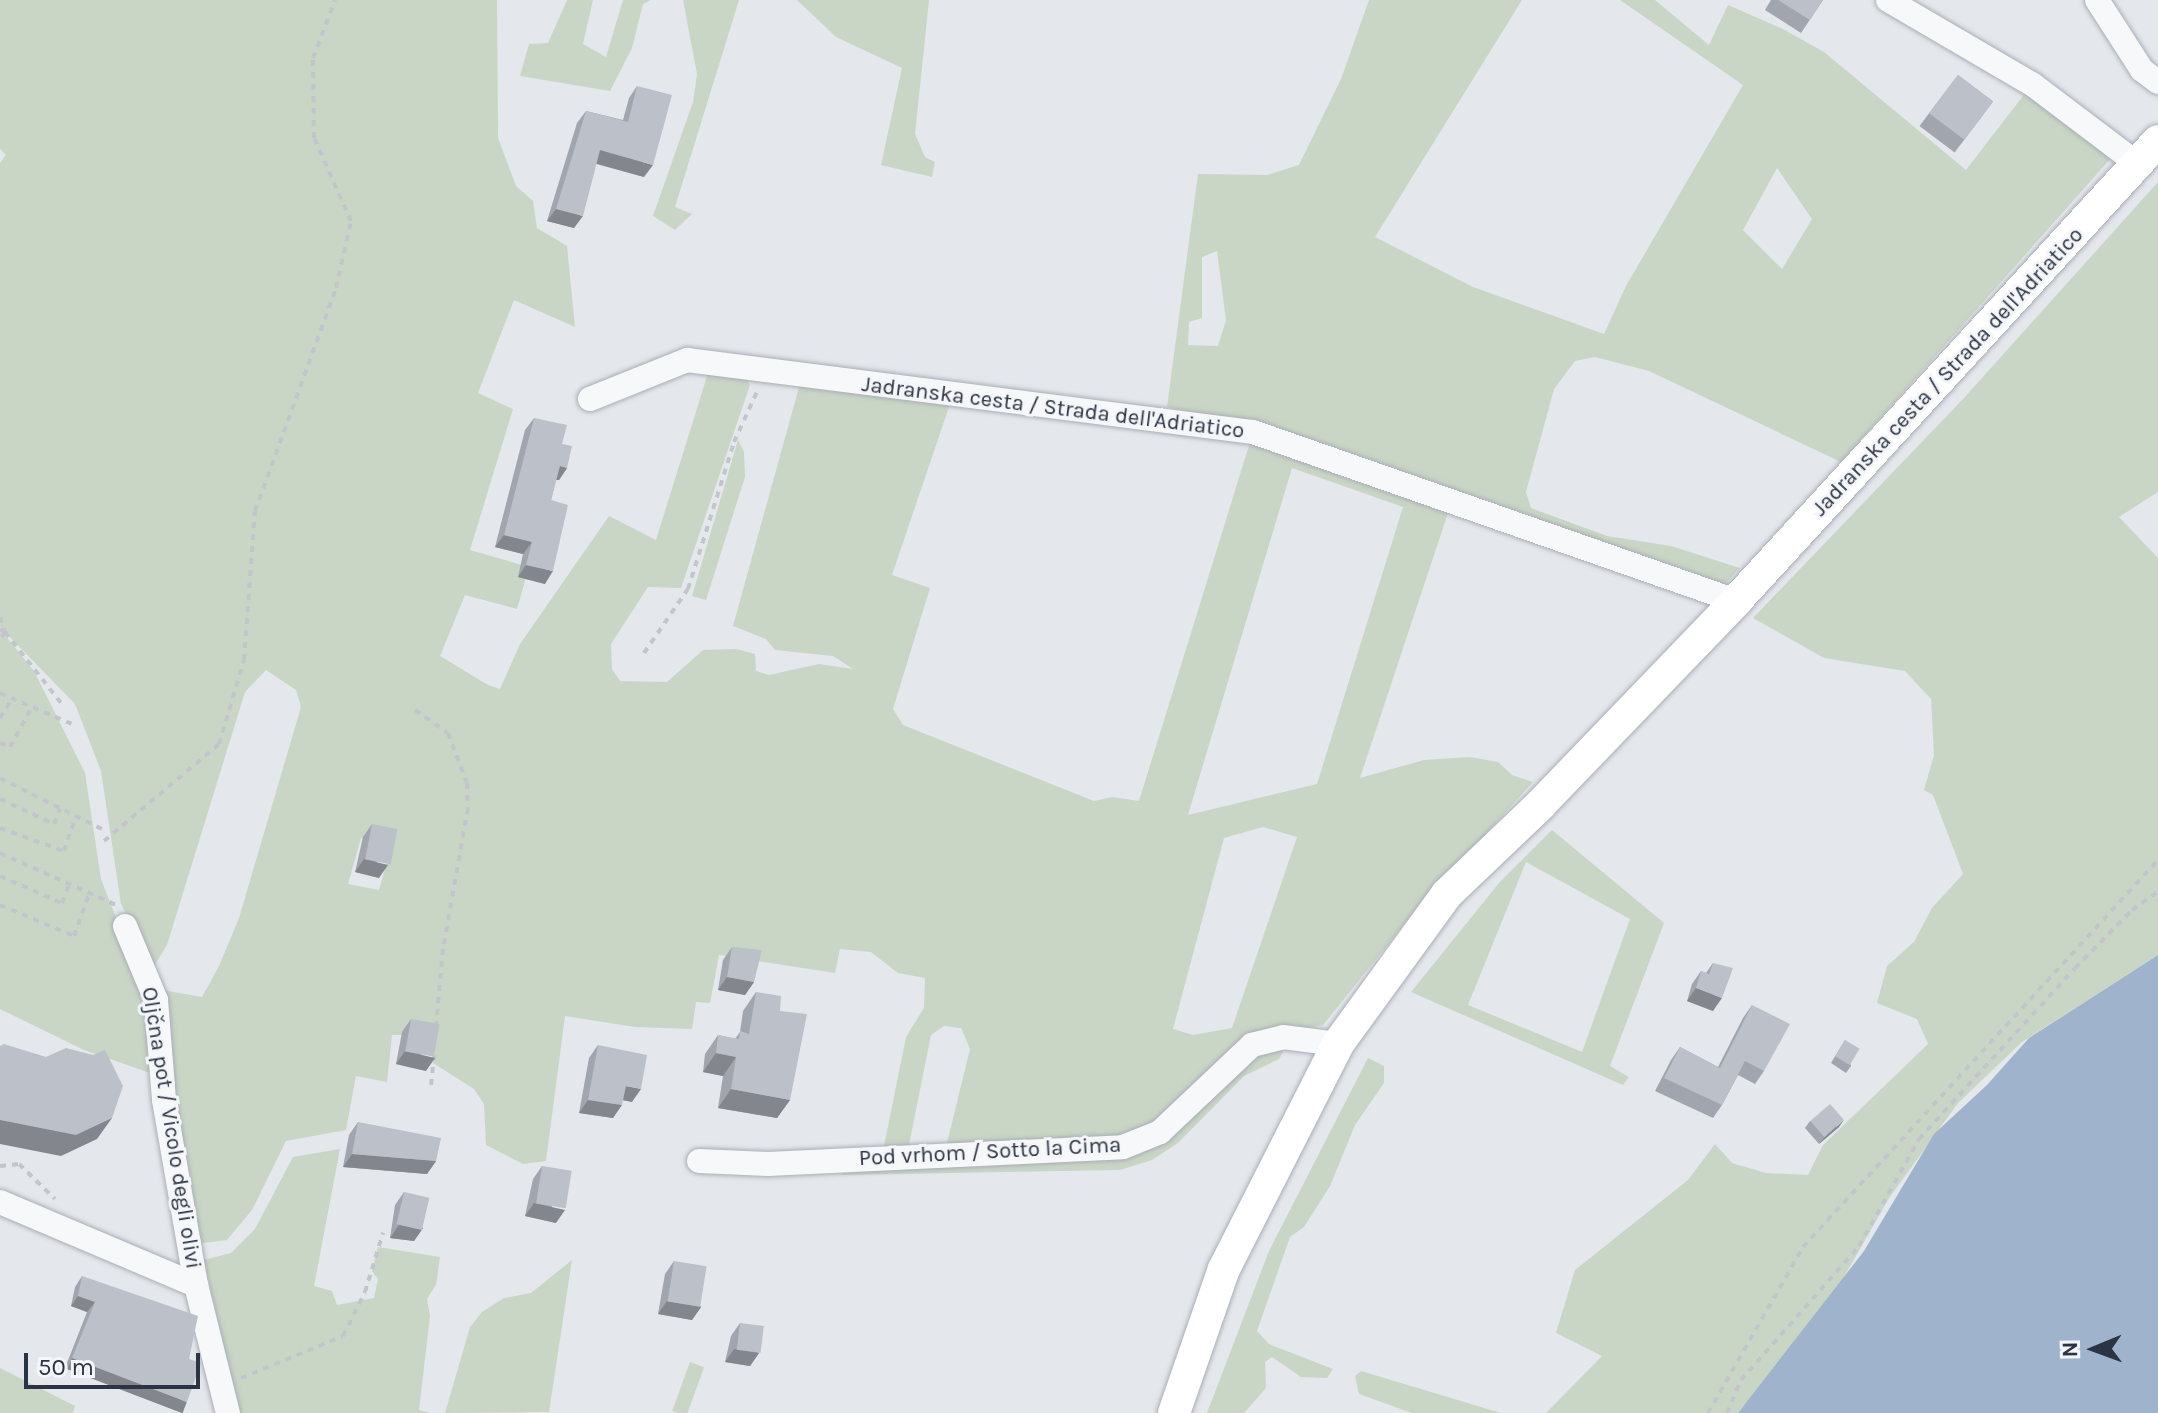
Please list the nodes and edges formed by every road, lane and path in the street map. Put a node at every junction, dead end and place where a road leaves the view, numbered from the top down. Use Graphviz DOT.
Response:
graph roads {
  1 [pos="335,0"];
  2 [pos="1888,0"];
  3 [pos="2097,0"];
  4 [pos="2158,82"];
  5 [pos="2148,153"];
  6 [pos="774,371"];
  7 [pos="590,399"];
  8 [pos="1736,601"];
  9 [pos="0,617"];
  10 [pos="2,630"];
  11 [pos="0,640"];
  12 [pos="644,653"];
  13 [pos="0,693"];
  14 [pos="12,699"];
  15 [pos="61,703"];
  16 [pos="30,710"];
  17 [pos="415,710"];
  18 [pos="0,718"];
  19 [pos="72,724"];
  20 [pos="0,743"];
  21 [pos="0,778"];
  22 [pos="0,799"];
  23 [pos="60,809"];
  24 [pos="76,816"];
  25 [pos="0,828"];
  26 [pos="102,829"];
  27 [pos="104,841"];
  28 [pos="0,853"];
  29 [pos="2158,860"];
  30 [pos="0,876"];
  31 [pos="69,885"];
  32 [pos="2158,892"];
  33 [pos="89,894"];
  34 [pos="0,905"];
  35 [pos="121,915"];
  36 [pos="1338,1044"];
  37 [pos="431,1085"];
  38 [pos="699,1161"];
  39 [pos="11,1165"];
  40 [pos="0,1166"];
  41 [pos="0,1202"];
  42 [pos="383,1233"];
  43 [pos="196,1285"];
  44 [pos="221,1387"];
  45 [pos="228,1413"];
  46 [pos="1174,1413"];
  47 [pos="1708,1413"];
  48 [pos="1727,1413"];
  1 -- 27 [label="path"];
  2 -- 5 [label="street"];
  3 -- 4 [label="street"];
  5 -- 8 [label="main road, Jadranska cesta / Strada dell'Adriatico"];
  6 -- 7 [label="street, Jadranska cesta / Strada dell'Adriatico"];
  6 -- 8 [label="street, Jadranska cesta / Strada dell'Adriatico"];
  6 -- 12 [label="path"];
  8 -- 36 [label="main road, Jadranska cesta / Strada dell'Adriatico"];
  9 -- 10 [label="path"];
  10 -- 11 [label="path"];
  10 -- 15 [label="path"];
  13 -- 14 [label="path"];
  14 -- 16 [label="path"];
  14 -- 18 [label="path"];
  16 -- 19 [label="path"];
  16 -- 20 [label="path"];
  17 -- 37 [label="path"];
  21 -- 23 [label="path"];
  22 -- 23 [label="path"];
  23 -- 24 [label="path"];
  24 -- 25 [label="path"];
  24 -- 26 [label="path"];
  28 -- 31 [label="path"];
  29 -- 47 [label="path"];
  30 -- 31 [label="path"];
  31 -- 33 [label="path"];
  32 -- 48 [label="path"];
  33 -- 34 [label="path"];
  33 -- 35 [label="path"];
  35 -- 43 [label="street, Oljčna pot / Vicolo degli olivi"];
  36 -- 38 [label="street, Pod vrhom / Sotto la Cima"];
  36 -- 46 [label="main road, Jadranska cesta / Strada dell'Adriatico"];
  39 -- 40 [label="path"];
  41 -- 43 [label="street, Oljčna pot / Vicolo degli olivi"];
  42 -- 44 [label="path"];
  43 -- 44 [label="street, Oljčna pot / Vicolo degli olivi"];
  44 -- 45 [label="street, Oljčna pot / Vicolo degli olivi"];
}
